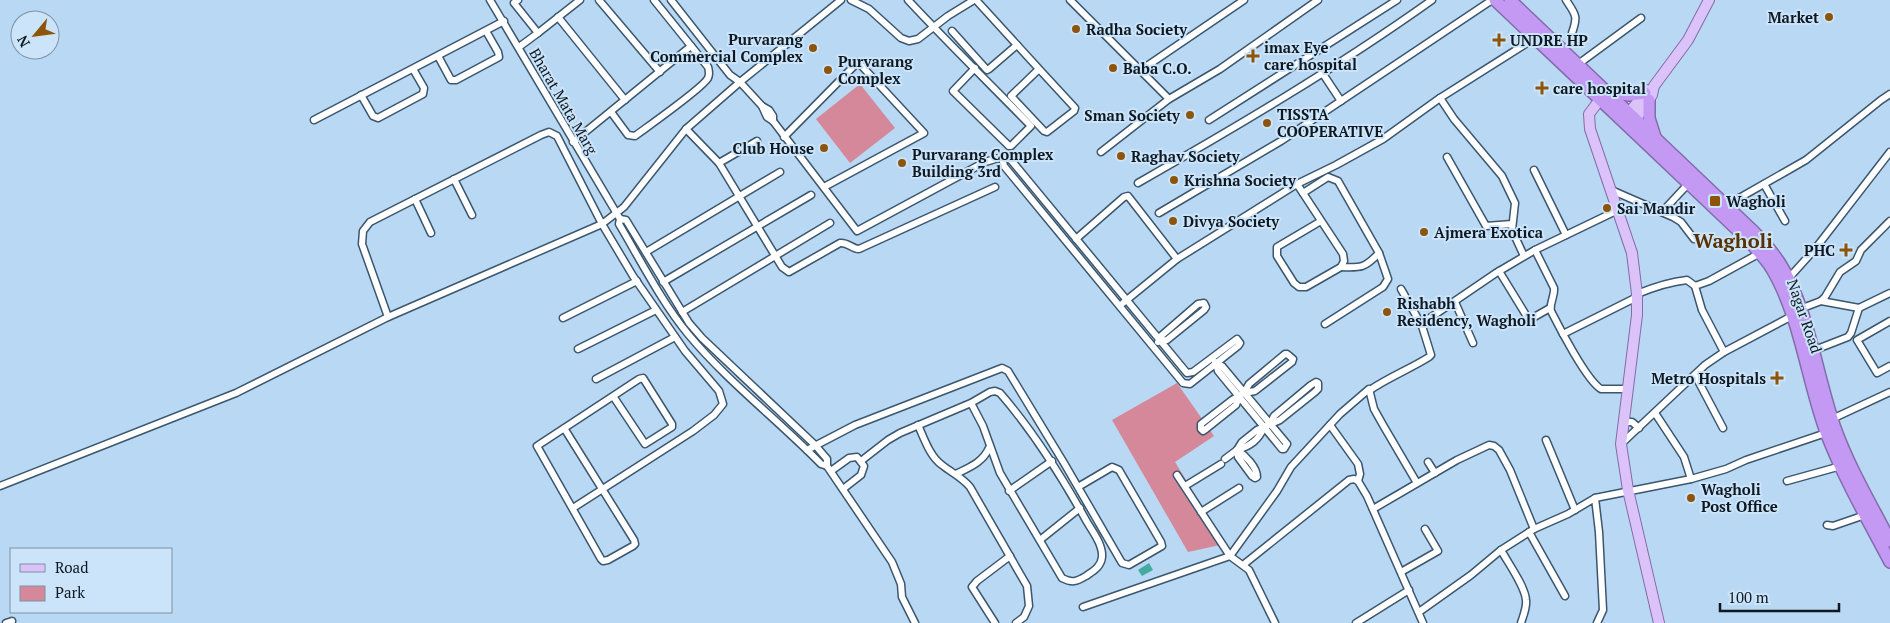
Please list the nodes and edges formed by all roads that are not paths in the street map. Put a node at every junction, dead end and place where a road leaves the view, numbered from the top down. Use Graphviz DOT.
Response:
graph roads {
  1 [pos="490,0"];
  2 [pos="518,0"];
  3 [pos="580,0"];
  4 [pos="599,0"];
  5 [pos="654,0"];
  6 [pos="670,0"];
  7 [pos="841,0"];
  8 [pos="854,0"];
  9 [pos="908,0"];
  10 [pos="975,0"];
  11 [pos="1070,0"];
  12 [pos="1244,0"];
  13 [pos="1318,0"];
  14 [pos="1397,0"];
  15 [pos="1432,0"];
  16 [pos="1494,0"];
  17 [pos="1510,0"];
  18 [pos="1566,0"];
  19 [pos="1709,0"];
  20 [pos="558,17"];
  21 [pos="1641,18"];
  22 [pos="504,21"];
  23 [pos="933,26"];
  24 [pos="486,30"];
  25 [pos="952,32"];
  26 [pos="538,33"];
  27 [pos="1572,33"];
  28 [pos="1535,38"];
  29 [pos="1017,45"];
  30 [pos="691,46"];
  31 [pos="519,47"];
  32 [pos="438,56"];
  33 [pos="1577,64"];
  34 [pos="413,68"];
  35 [pos="975,68"];
  36 [pos="1039,68"];
  37 [pos="1141,70"];
  38 [pos="660,72"];
  39 [pos="1323,74"];
  40 [pos="740,82"];
  41 [pos="1649,93"];
  42 [pos="1890,94"];
  43 [pos="1602,95"];
  44 [pos="361,96"];
  45 [pos="1440,98"];
  46 [pos="1168,99"];
  47 [pos="625,100"];
  48 [pos="1341,101"];
  49 [pos="611,112"];
  50 [pos="314,120"];
  51 [pos="1209,120"];
  52 [pos="1629,120"];
  53 [pos="686,129"];
  54 [pos="784,136"];
  55 [pos="1655,137"];
  56 [pos="573,142"];
  57 [pos="757,142"];
  58 [pos="1101,152"];
  59 [pos="1890,152"];
  60 [pos="1002,157"];
  61 [pos="1447,157"];
  62 [pos="719,163"];
  63 [pos="1534,170"];
  64 [pos="780,172"];
  65 [pos="1025,177"];
  66 [pos="454,179"];
  67 [pos="1018,182"];
  68 [pos="1138,183"];
  69 [pos="1688,183"];
  70 [pos="1297,184"];
  71 [pos="1764,184"];
  72 [pos="824,187"];
  73 [pos="995,187"];
  74 [pos="1610,189"];
  75 [pos="1304,193"];
  76 [pos="811,195"];
  77 [pos="739,196"];
  78 [pos="415,200"];
  79 [pos="1727,205"];
  80 [pos="1618,210"];
  81 [pos="1662,212"];
  82 [pos="1159,213"];
  83 [pos="472,215"];
  84 [pos="618,216"];
  85 [pos="1321,221"];
  86 [pos="1785,221"];
  87 [pos="1890,221"];
  88 [pos="830,223"];
  89 [pos="602,224"];
  90 [pos="1512,224"];
  91 [pos="758,226"];
  92 [pos="432,233"];
  93 [pos="1566,235"];
  94 [pos="1073,237"];
  95 [pos="1065,239"];
  96 [pos="1694,239"];
  97 [pos="1535,250"];
  98 [pos="646,252"];
  99 [pos="1379,253"];
  100 [pos="1760,253"];
  101 [pos="775,255"];
  102 [pos="1524,256"];
  103 [pos="1177,259"];
  104 [pos="1341,267"];
  105 [pos="1499,272"];
  106 [pos="1788,279"];
  107 [pos="637,281"];
  108 [pos="664,282"];
  109 [pos="1695,286"];
  110 [pos="1401,289"];
  111 [pos="1890,294"];
  112 [pos="1637,296"];
  113 [pos="1126,300"];
  114 [pos="1821,301"];
  115 [pos="1455,302"];
  116 [pos="1120,305"];
  117 [pos="1550,308"];
  118 [pos="1859,308"];
  119 [pos="656,310"];
  120 [pos="682,312"];
  121 [pos="1796,313"];
  122 [pos="388,317"];
  123 [pos="563,318"];
  124 [pos="1890,321"];
  125 [pos="1324,324"];
  126 [pos="1422,326"];
  127 [pos="1563,334"];
  128 [pos="675,337"];
  129 [pos="1160,341"];
  130 [pos="1473,343"];
  131 [pos="1153,347"];
  132 [pos="578,349"];
  133 [pos="1812,351"];
  134 [pos="1724,352"];
  135 [pos="1214,361"];
  136 [pos="1890,366"];
  137 [pos="1188,374"];
  138 [pos="1695,375"];
  139 [pos="596,379"];
  140 [pos="1187,385"];
  141 [pos="1627,389"];
  142 [pos="1370,390"];
  143 [pos="1890,392"];
  144 [pos="1242,395"];
  145 [pos="613,396"];
  146 [pos="971,402"];
  147 [pos="1655,413"];
  148 [pos="1832,419"];
  149 [pos="1624,422"];
  150 [pos="1330,425"];
  151 [pos="918,426"];
  152 [pos="1267,426"];
  153 [pos="564,428"];
  154 [pos="1639,428"];
  155 [pos="1723,428"];
  156 [pos="1826,432"];
  157 [pos="1546,440"];
  158 [pos="651,441"];
  159 [pos="1621,444"];
  160 [pos="815,445"];
  161 [pos="989,448"];
  162 [pos="807,450"];
  163 [pos="659,452"];
  164 [pos="861,461"];
  165 [pos="1052,461"];
  166 [pos="1428,462"];
  167 [pos="1841,466"];
  168 [pos="829,469"];
  169 [pos="1435,473"];
  170 [pos="956,474"];
  171 [pos="1177,475"];
  172 [pos="1690,479"];
  173 [pos="1358,481"];
  174 [pos="1787,481"];
  175 [pos="1417,483"];
  176 [pos="0,486"];
  177 [pos="1185,486"];
  178 [pos="1078,488"];
  179 [pos="1239,488"];
  180 [pos="601,489"];
  181 [pos="843,489"];
  182 [pos="1628,490"];
  183 [pos="1009,491"];
  184 [pos="1595,498"];
  185 [pos="573,508"];
  186 [pos="1080,508"];
  187 [pos="1373,510"];
  188 [pos="1575,510"];
  189 [pos="1202,512"];
  190 [pos="1865,515"];
  191 [pos="1827,525"];
  192 [pos="1426,529"];
  193 [pos="1532,531"];
  194 [pos="1040,540"];
  195 [pos="1890,541"];
  196 [pos="1500,550"];
  197 [pos="1010,556"];
  198 [pos="1230,556"];
  199 [pos="1890,562"];
  200 [pos="1243,565"];
  201 [pos="1401,572"];
  202 [pos="1409,590"];
  203 [pos="1565,596"];
  204 [pos="1083,607"];
  205 [pos="1419,612"];
  206 [pos="914,623"];
  207 [pos="994,623"];
  208 [pos="1016,623"];
  209 [pos="1275,623"];
  210 [pos="1356,623"];
  211 [pos="1422,623"];
  212 [pos="1520,623"];
  213 [pos="1597,623"];
  214 [pos="1659,623"];
  1 -- 22 [label="street, Bharat Mata Marg"];
  2 -- 26 [label="street"];
  3 -- 20 [label="street"];
  4 -- 38 [label="street"];
  5 -- 30 [label="street"];
  6 -- 40 [label="street"];
  7 -- 40 [label="street"];
  8 -- 23 [label="street"];
  9 -- 23 [label="street"];
  10 -- 23 [label="street"];
  10 -- 29 [label="street"];
  11 -- 37 [label="street"];
  12 -- 37 [label="street"];
  13 -- 46 [label="street"];
  14 -- 51 [label="street"];
  15 -- 39 [label="street"];
  16 -- 28 [label="highway, Nagar Road"];
  16 -- 48 [label="street"];
  17 -- 33 [label="highway, Nagar Road"];
  18 -- 27 [label="street"];
  19 -- 41 [label="main road"];
  20 -- 26 [label="street"];
  20 -- 47 [label="street"];
  21 -- 33 [label="street"];
  22 -- 24 [label="street"];
  22 -- 31 [label="street, Bharat Mata Marg"];
  23 -- 35 [label="street"];
  24 -- 32 [label="street"];
  24 -- 32 [label="street"];
  25 -- 29 [label="street"];
  26 -- 31 [label="street"];
  28 -- 43 [label="highway, Nagar Road"];
  28 -- 45 [label="street"];
  29 -- 36 [label="street"];
  30 -- 38 [label="street"];
  30 -- 49 [label="street"];
  31 -- 56 [label="street, Bharat Mata Marg"];
  32 -- 34 [label="street"];
  33 -- 43 [label="highway, Nagar Road"];
  34 -- 44 [label="street"];
  34 -- 44 [label="street"];
  35 -- 35 [label="street"];
  36 -- 36 [label="street"];
  37 -- 46 [label="street"];
  38 -- 47 [label="street"];
  39 -- 48 [label="street"];
  39 -- 68 [label="street"];
  40 -- 53 [label="street"];
  40 -- 54 [label="street"];
  41 -- 43 [label="highway"];
  41 -- 52 [label="main road"];
  41 -- 55 [label="highway"];
  42 -- 71 [label="street"];
  43 -- 52 [label="highway, Nagar Road"];
  43 -- 74 [label="main road"];
  44 -- 50 [label="street"];
  45 -- 70 [label="street"];
  45 -- 90 [label="street"];
  46 -- 58 [label="street"];
  47 -- 49 [label="street"];
  48 -- 82 [label="street"];
  49 -- 56 [label="street"];
  52 -- 55 [label="highway, Nagar Road"];
  52 -- 69 [label="highway, Nagar Road"];
  53 -- 62 [label="street"];
  53 -- 84 [label="street"];
  54 -- 72 [label="street"];
  54 -- 72 [label="street"];
  55 -- 79 [label="highway, Nagar Road"];
  56 -- 84 [label="street, Bharat Mata Marg"];
  57 -- 62 [label="street"];
  59 -- 106 [label="street"];
  60 -- 65 [label="street"];
  60 -- 67 [label="street"];
  60 -- 72 [label="street"];
  61 -- 90 [label="street"];
  62 -- 77 [label="street"];
  63 -- 93 [label="street"];
  64 -- 77 [label="street"];
  65 -- 67 [label="street"];
  65 -- 94 [label="street"];
  66 -- 78 [label="street"];
  66 -- 83 [label="street"];
  66 -- 89 [label="street"];
  67 -- 95 [label="street"];
  69 -- 81 [label="street"];
  69 -- 100 [label="highway, Nagar Road"];
  70 -- 75 [label="street"];
  70 -- 103 [label="street"];
  71 -- 79 [label="street"];
  71 -- 86 [label="street"];
  73 -- 101 [label="street"];
  74 -- 80 [label="main road"];
  74 -- 81 [label="street"];
  75 -- 85 [label="street"];
  75 -- 99 [label="street"];
  76 -- 91 [label="street"];
  77 -- 91 [label="street"];
  77 -- 98 [label="street"];
  78 -- 92 [label="street"];
  78 -- 122 [label="street"];
  79 -- 106 [label="highway, Nagar Road"];
  80 -- 93 [label="street"];
  80 -- 112 [label="main road"];
  81 -- 96 [label="street"];
  84 -- 89 [label="street"];
  84 -- 98 [label="street"];
  84 -- 162 [label="street"];
  85 -- 104 [label="street"];
  85 -- 104 [label="street"];
  87 -- 114 [label="street"];
  88 -- 101 [label="street"];
  89 -- 107 [label="street"];
  89 -- 122 [label="street"];
  90 -- 102 [label="street"];
  91 -- 101 [label="street"];
  91 -- 108 [label="street"];
  93 -- 97 [label="street"];
  94 -- 95 [label="street"];
  94 -- 103 [label="street"];
  94 -- 113 [label="street"];
  95 -- 116 [label="street"];
  97 -- 102 [label="street"];
  97 -- 117 [label="street"];
  98 -- 108 [label="street"];
  99 -- 104 [label="street"];
  99 -- 125 [label="street"];
  100 -- 109 [label="street"];
  100 -- 121 [label="highway, Nagar Road"];
  101 -- 120 [label="street"];
  102 -- 105 [label="street"];
  103 -- 113 [label="street"];
  105 -- 115 [label="street"];
  105 -- 117 [label="street"];
  106 -- 121 [label="highway, Nagar Road"];
  107 -- 119 [label="street"];
  107 -- 123 [label="street"];
  108 -- 120 [label="street"];
  109 -- 112 [label="street"];
  109 -- 134 [label="street"];
  110 -- 126 [label="street"];
  111 -- 118 [label="street"];
  112 -- 127 [label="street"];
  112 -- 141 [label="main road"];
  113 -- 116 [label="street"];
  113 -- 129 [label="street"];
  114 -- 118 [label="street"];
  114 -- 121 [label="street"];
  115 -- 126 [label="street"];
  115 -- 130 [label="street"];
  116 -- 131 [label="street"];
  117 -- 127 [label="street"];
  118 -- 133 [label="street"];
  119 -- 128 [label="street"];
  119 -- 132 [label="street"];
  120 -- 160 [label="street"];
  121 -- 133 [label="highway, Nagar Road"];
  121 -- 134 [label="street"];
  121 -- 156 [label="highway, Nagar Road"];
  122 -- 176 [label="street"];
  124 -- 136 [label="street"];
  126 -- 142 [label="street"];
  127 -- 141 [label="street"];
  128 -- 139 [label="street"];
  128 -- 163 [label="street"];
  129 -- 129 [label="street"];
  129 -- 131 [label="street"];
  129 -- 137 [label="street"];
  131 -- 140 [label="street"];
  133 -- 148 [label="highway, Nagar Road"];
  134 -- 138 [label="street"];
  135 -- 137 [label="street"];
  135 -- 140 [label="street"];
  135 -- 144 [label="street"];
  137 -- 140 [label="street"];
  138 -- 147 [label="street"];
  138 -- 155 [label="street"];
  141 -- 149 [label="main road"];
  142 -- 150 [label="street"];
  142 -- 175 [label="street"];
  143 -- 148 [label="street"];
  144 -- 144 [label="street"];
  144 -- 144 [label="street"];
  144 -- 152 [label="street"];
  145 -- 153 [label="street"];
  145 -- 158 [label="street"];
  145 -- 158 [label="street"];
  146 -- 151 [label="street"];
  146 -- 161 [label="street"];
  146 -- 165 [label="street"];
  147 -- 154 [label="street"];
  147 -- 172 [label="street"];
  148 -- 195 [label="highway, Nagar Road"];
  149 -- 154 [label="street"];
  149 -- 159 [label="main road"];
  150 -- 173 [label="street"];
  150 -- 198 [label="street"];
  151 -- 164 [label="street"];
  151 -- 170 [label="street"];
  152 -- 152 [label="street"];
  152 -- 177 [label="street"];
  153 -- 180 [label="street"];
  153 -- 185 [label="street"];
  154 -- 159 [label="street"];
  156 -- 167 [label="highway, Nagar Road"];
  156 -- 172 [label="street"];
  157 -- 188 [label="street"];
  158 -- 163 [label="street"];
  159 -- 182 [label="main road"];
  160 -- 162 [label="street"];
  160 -- 168 [label="street"];
  160 -- 178 [label="street"];
  161 -- 170 [label="street"];
  161 -- 183 [label="street"];
  162 -- 168 [label="street"];
  163 -- 180 [label="street"];
  164 -- 168 [label="street"];
  164 -- 181 [label="street"];
  165 -- 183 [label="street"];
  165 -- 186 [label="street"];
  166 -- 169 [label="street"];
  167 -- 174 [label="street"];
  167 -- 190 [label="highway, Nagar Road"];
  168 -- 181 [label="street"];
  169 -- 175 [label="street"];
  169 -- 193 [label="street"];
  170 -- 197 [label="street"];
  171 -- 177 [label="street"];
  172 -- 182 [label="street"];
  173 -- 187 [label="street"];
  173 -- 200 [label="street"];
  175 -- 187 [label="street"];
  177 -- 189 [label="street"];
  178 -- 178 [label="street"];
  179 -- 189 [label="street"];
  180 -- 185 [label="street"];
  180 -- 185 [label="street"];
  181 -- 206 [label="street"];
  182 -- 184 [label="street"];
  182 -- 214 [label="main road"];
  183 -- 194 [label="street"];
  184 -- 188 [label="street"];
  184 -- 213 [label="street"];
  186 -- 194 [label="street"];
  186 -- 194 [label="street"];
  187 -- 201 [label="street"];
  188 -- 193 [label="street"];
  189 -- 198 [label="street"];
  190 -- 191 [label="street"];
  190 -- 199 [label="highway, Nagar Road"];
  192 -- 201 [label="street"];
  193 -- 196 [label="street"];
  193 -- 203 [label="street"];
  196 -- 205 [label="street"];
  196 -- 212 [label="street"];
  197 -- 207 [label="street"];
  197 -- 208 [label="street"];
  198 -- 200 [label="street"];
  198 -- 204 [label="street"];
  200 -- 209 [label="street"];
  201 -- 202 [label="street"];
  202 -- 205 [label="street"];
  202 -- 210 [label="street"];
  205 -- 211 [label="street"];
}
